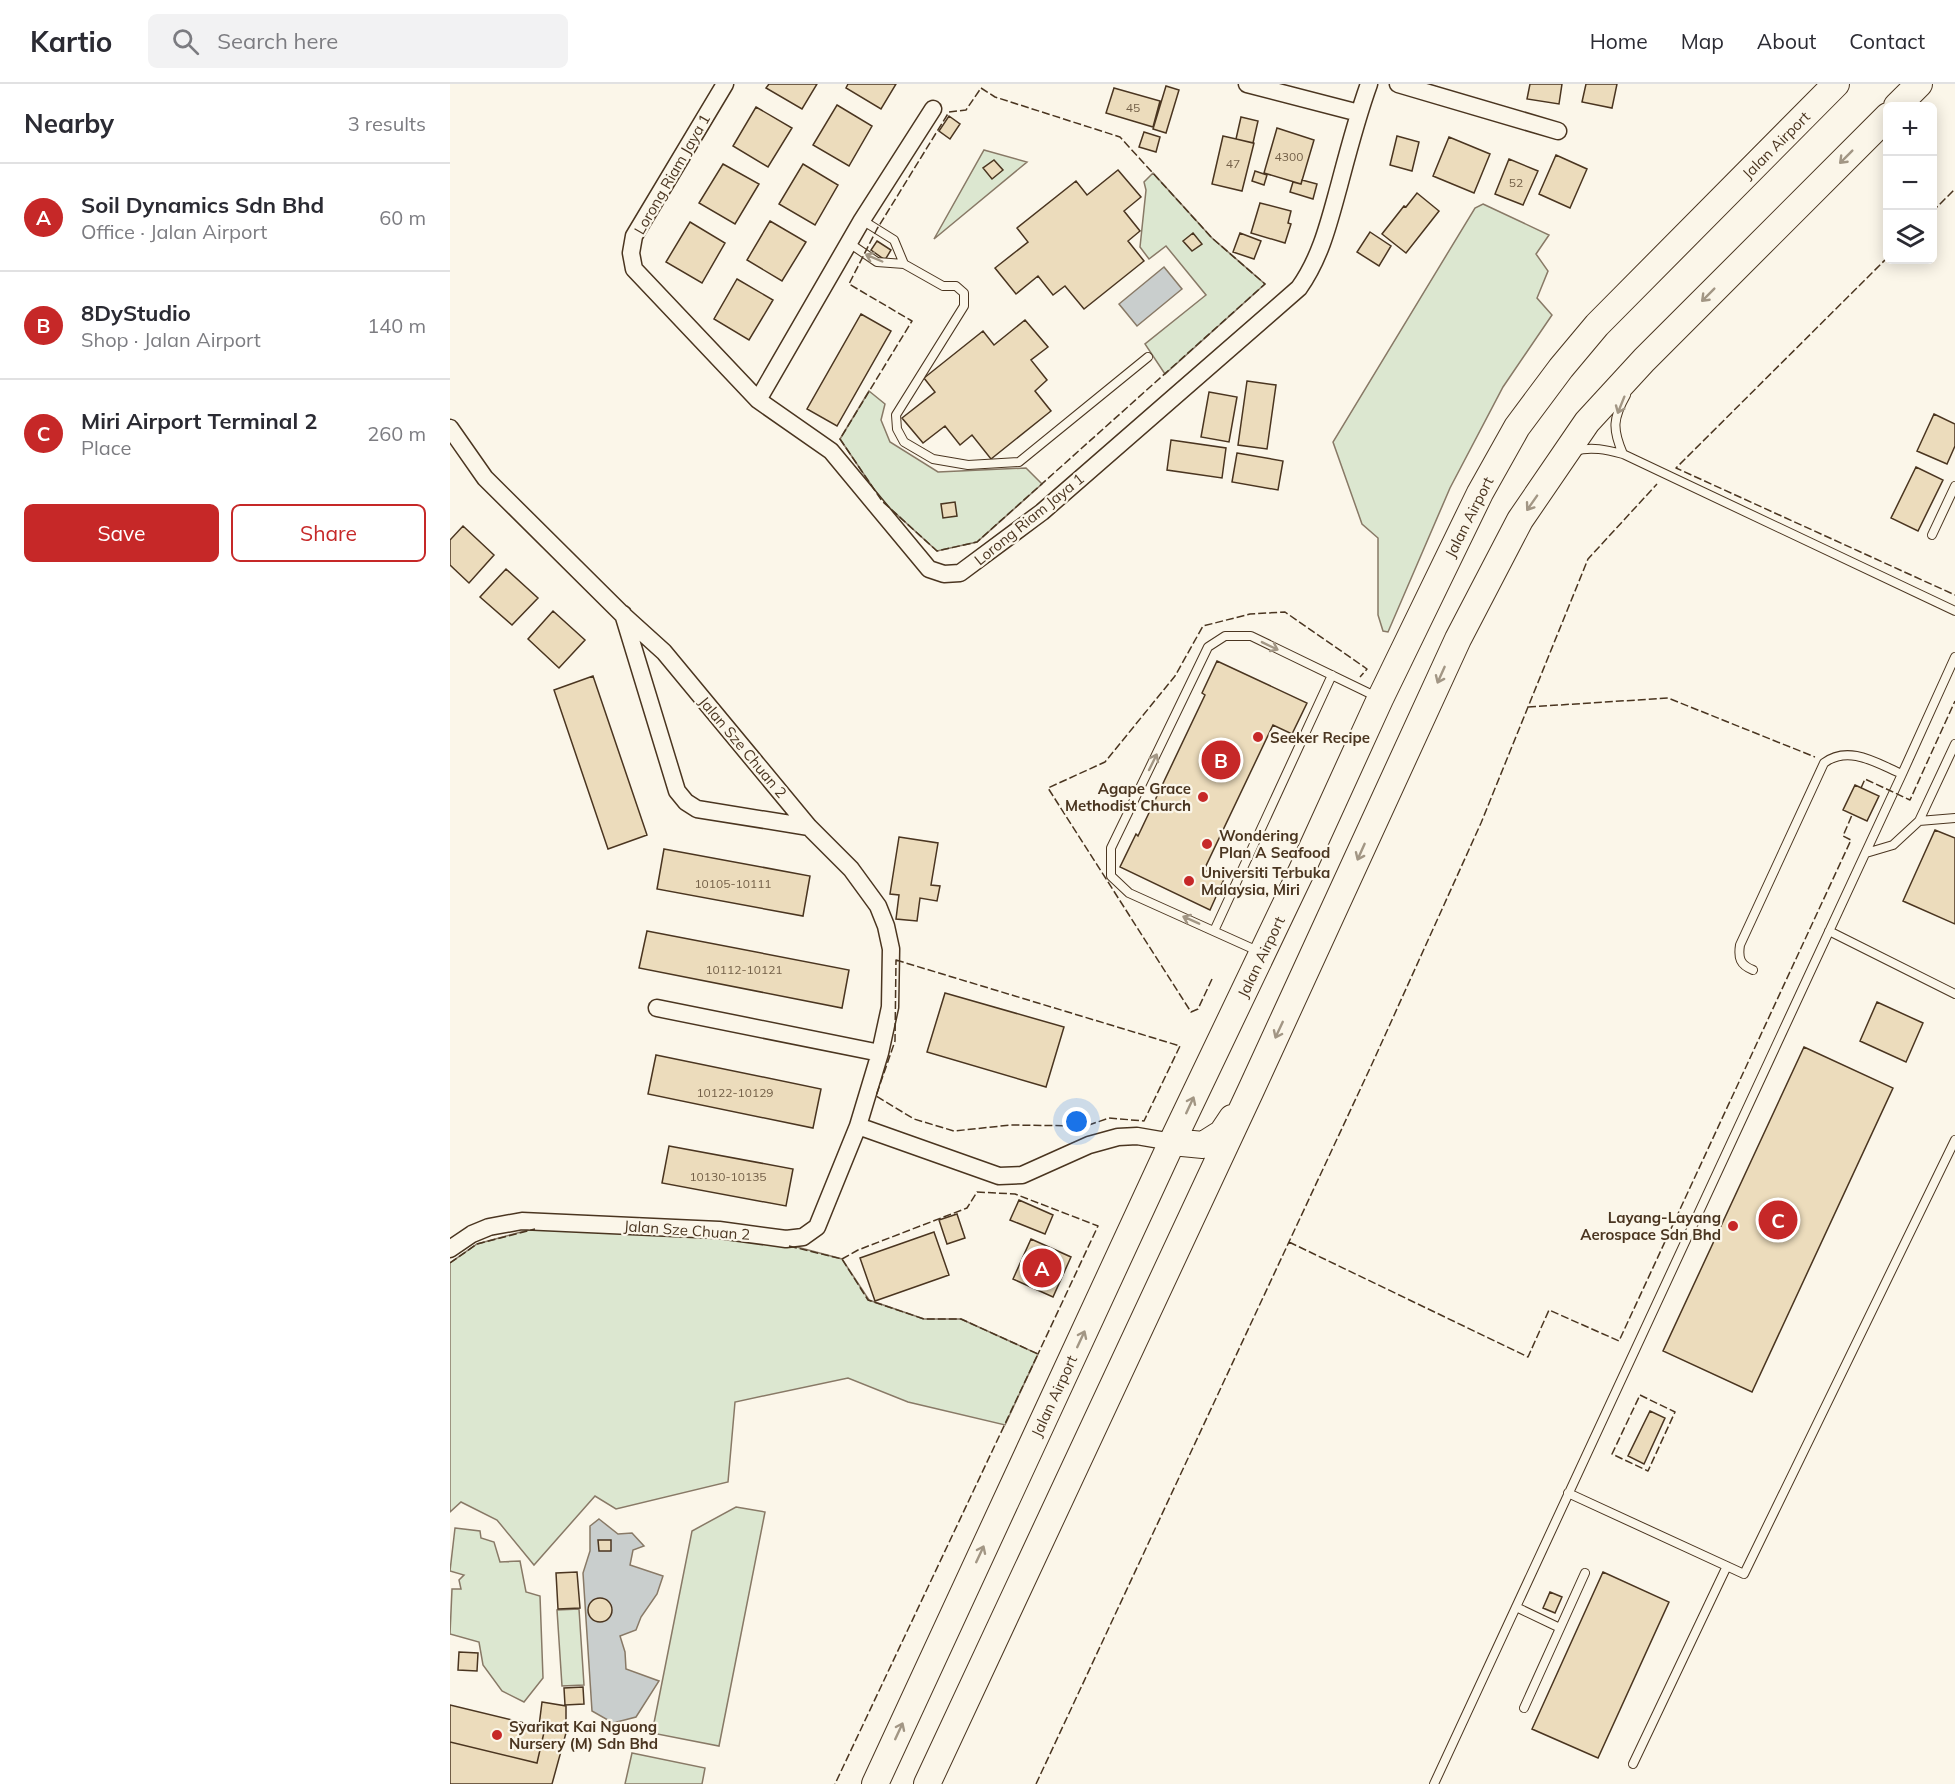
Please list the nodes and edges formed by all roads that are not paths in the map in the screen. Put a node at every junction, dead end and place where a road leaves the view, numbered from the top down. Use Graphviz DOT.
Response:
graph roads {
  1 [pos="724,84"];
  2 [pos="1247,84"];
  3 [pos="1369,84"];
  4 [pos="1398,84"];
  5 [pos="1836,84"];
  6 [pos="1919,84"];
  7 [pos="1901,102"];
  8 [pos="933,109"];
  9 [pos="1359,113"];
  10 [pos="1883,120"];
  11 [pos="1558,130"];
  12 [pos="862,220"];
  13 [pos="849,243"];
  14 [pos="904,264"];
  15 [pos="1148,357"];
  16 [pos="1644,360"];
  17 [pos="758,400"];
  18 [pos="450,428"];
  19 [pos="1565,454"];
  20 [pos="1623,454"];
  21 [pos="1955,487"];
  22 [pos="1932,534"];
  23 [pos="1955,611"];
  24 [pos="622,614"];
  25 [pos="1955,657"];
  26 [pos="1332,675"];
  27 [pos="1380,699"];
  28 [pos="1955,744"];
  29 [pos="1902,774"];
  30 [pos="1955,818"];
  31 [pos="1919,821"];
  32 [pos="809,827"];
  33 [pos="1866,853"];
  34 [pos="1214,931"];
  35 [pos="1829,931"];
  36 [pos="1263,953"];
  37 [pos="1753,970"];
  38 [pos="1955,994"];
  39 [pos="657,1008"];
  40 [pos="880,1053"];
  41 [pos="1251,1090"];
  42 [pos="858,1126"];
  43 [pos="1955,1140"];
  44 [pos="1172,1142"];
  45 [pos="450,1249"];
  46 [pos="1568,1493"];
  47 [pos="1727,1566"];
  48 [pos="1585,1573"];
  49 [pos="1516,1607"];
  50 [pos="1560,1628"];
  51 [pos="1524,1708"];
  52 [pos="1634,1764"];
  53 [pos="875,1784"];
  54 [pos="927,1784"];
  55 [pos="1434,1784"];
  1 -- 17 [label="street, Lorong Riam Jaya 1"];
  2 -- 9 [label="street"];
  3 -- 9 [label="street, Lorong Riam Jaya 1"];
  4 -- 11 [label="street"];
  5 -- 27 [label="main road, Jalan Airport"];
  6 -- 7 [label="main road"];
  8 -- 12 [label="street"];
  9 -- 17 [label="street, Lorong Riam Jaya 1"];
  10 -- 16 [label="main road, one-way"];
  12 -- 13 [label="street"];
  12 -- 14 [label="lane"];
  14 -- 13 [label="lane, one-way"];
  13 -- 17 [label="street"];
  14 -- 15 [label="lane"];
  16 -- 19 [label="main road"];
  16 -- 20 [label="lane, one-way"];
  18 -- 24 [label="street, Jalan Sze Chuan 2"];
  19 -- 20 [label="lane"];
  19 -- 41 [label="main road, one-way"];
  20 -- 23 [label="lane"];
  21 -- 22 [label="lane"];
  24 -- 32 [label="street, Jalan Sze Chuan 2"];
  24 -- 32 [label="street"];
  25 -- 29 [label="lane"];
  26 -- 27 [label="lane"];
  26 -- 34 [label="lane"];
  34 -- 26 [label="lane, one-way"];
  27 -- 36 [label="main road, Jalan Airport"];
  28 -- 31 [label="lane"];
  29 -- 33 [label="lane"];
  29 -- 37 [label="lane"];
  30 -- 31 [label="lane"];
  31 -- 33 [label="lane"];
  32 -- 40 [label="street, Jalan Sze Chuan 2"];
  33 -- 35 [label="lane"];
  34 -- 36 [label="lane"];
  35 -- 38 [label="lane"];
  35 -- 46 [label="lane"];
  44 -- 36 [label="main road, Jalan Airport, one-way"];
  39 -- 40 [label="street"];
  40 -- 42 [label="street, Jalan Sze Chuan 2"];
  41 -- 44 [label="main road"];
  41 -- 54 [label="main road"];
  42 -- 44 [label="street"];
  42 -- 45 [label="street, Jalan Sze Chuan 2"];
  43 -- 47 [label="lane"];
  53 -- 44 [label="main road, Jalan Airport, one-way"];
  46 -- 47 [label="lane"];
  46 -- 49 [label="lane"];
  47 -- 52 [label="lane"];
  48 -- 50 [label="lane"];
  49 -- 50 [label="lane"];
  49 -- 55 [label="lane"];
  50 -- 51 [label="lane"];
}
